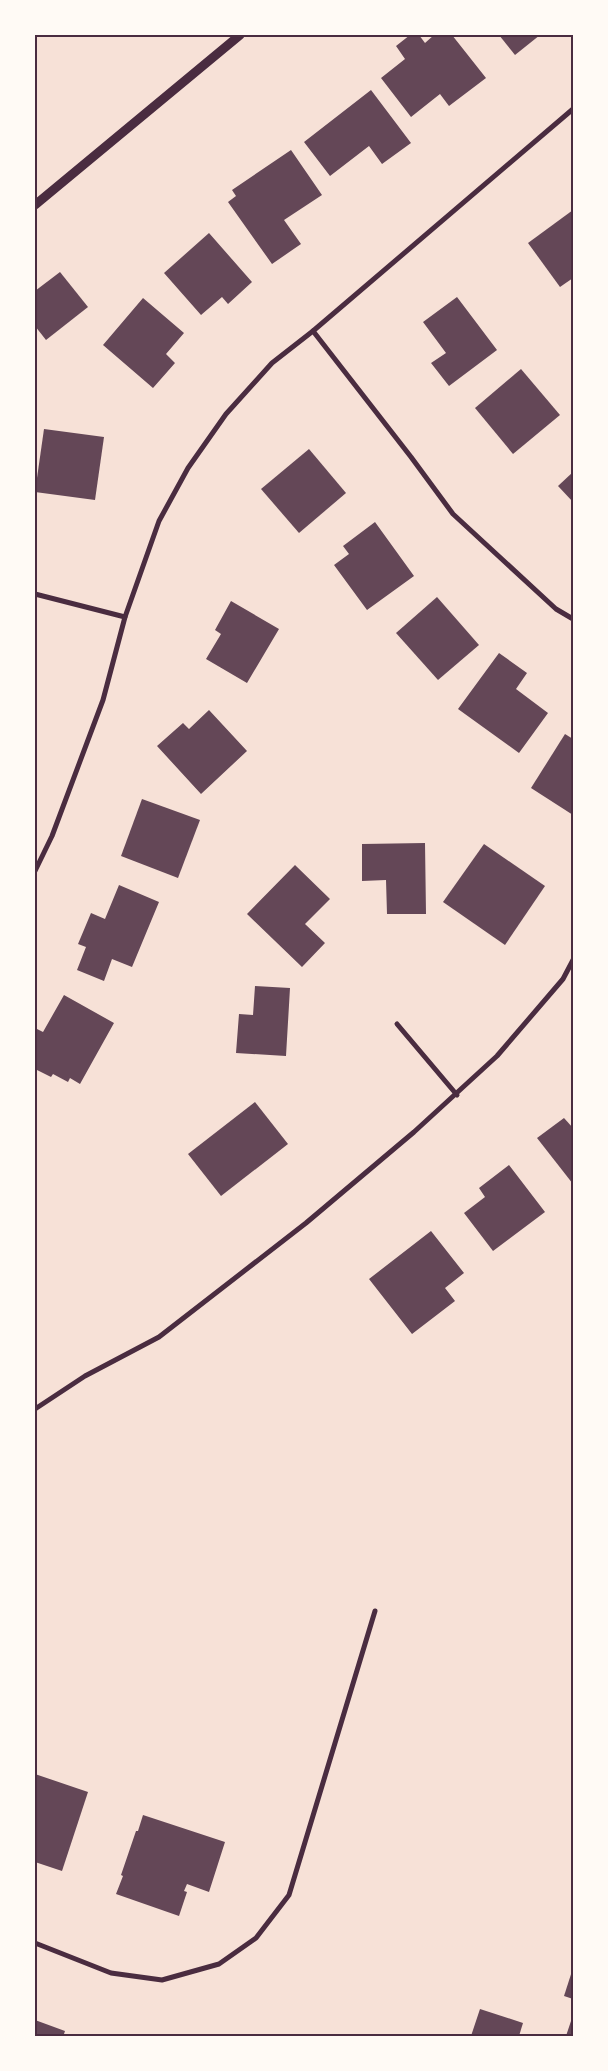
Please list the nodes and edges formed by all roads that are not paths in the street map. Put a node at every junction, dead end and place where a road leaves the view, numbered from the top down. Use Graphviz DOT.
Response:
graph roads {
  1 [pos="240,35"];
  2 [pos="573,109"];
  3 [pos="35,205"];
  4 [pos="312,331"];
  5 [pos="35,594"];
  6 [pos="125,617"];
  7 [pos="573,619"];
  8 [pos="35,871"];
  9 [pos="573,960"];
  10 [pos="396,1024"];
  11 [pos="457,1094"];
  12 [pos="35,1409"];
  13 [pos="375,1611"];
  14 [pos="35,1943"];
  1 -- 3 [label="street"];
  2 -- 4 [label="street"];
  4 -- 6 [label="street"];
  4 -- 7 [label="street"];
  5 -- 6 [label="street"];
  6 -- 8 [label="street"];
  9 -- 11 [label="street"];
  10 -- 11 [label="street"];
  11 -- 12 [label="street"];
  13 -- 14 [label="street"];
}
